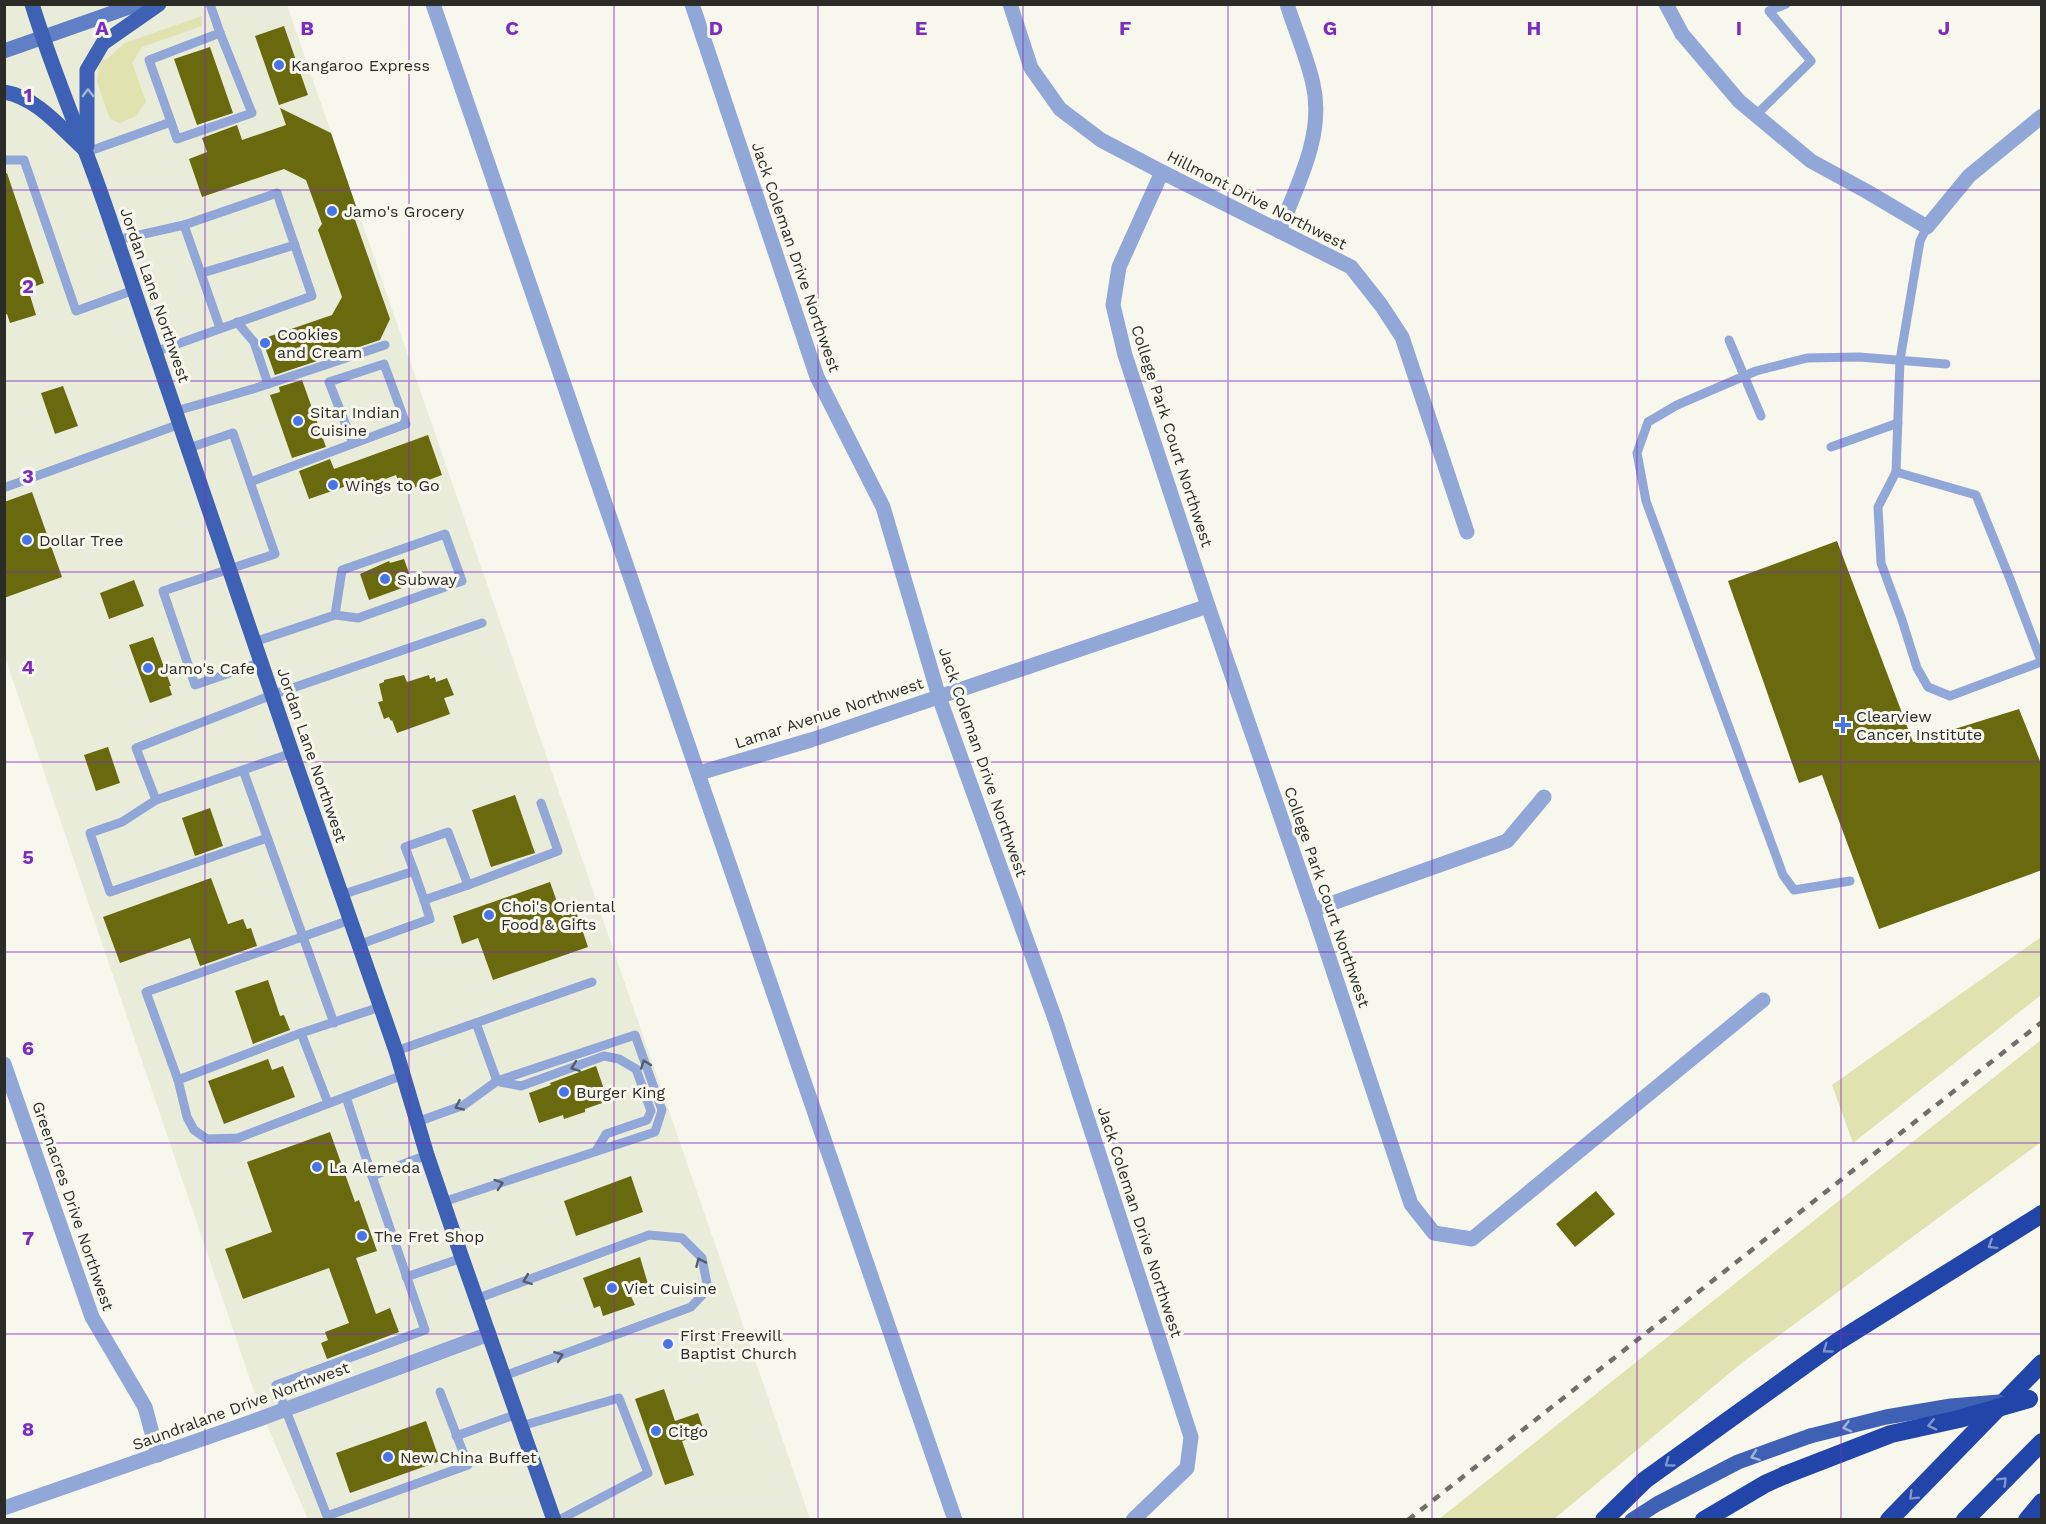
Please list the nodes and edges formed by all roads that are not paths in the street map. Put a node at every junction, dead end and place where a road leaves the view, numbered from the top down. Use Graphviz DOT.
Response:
graph roads {
  1 [pos="32,4"];
  2 [pos="138,4"];
  3 [pos="159,4"];
  4 [pos="210,4"];
  5 [pos="433,4"];
  6 [pos="692,4"];
  7 [pos="1010,4"];
  8 [pos="1287,4"];
  9 [pos="1666,4"];
  10 [pos="1786,4"];
  11 [pos="220,33"];
  12 [pos="42,38"];
  13 [pos="4,51"];
  14 [pos="4,92"];
  15 [pos="1756,115"];
  16 [pos="2042,116"];
  17 [pos="171,122"];
  18 [pos="87,152"];
  19 [pos="4,160"];
  20 [pos="1162,172"];
  21 [pos="184,225"];
  22 [pos="1927,227"];
  23 [pos="1279,231"];
  24 [pos="117,240"];
  25 [pos="295,245"];
  26 [pos="202,273"];
  27 [pos="134,290"];
  28 [pos="237,321"];
  29 [pos="220,328"];
  30 [pos="1729,340"];
  31 [pos="385,345"];
  32 [pos="155,352"];
  33 [pos="1900,360"];
  34 [pos="1946,364"];
  35 [pos="1744,376"];
  36 [pos="268,384"];
  37 [pos="1761,416"];
  38 [pos="178,418"];
  39 [pos="1898,423"];
  40 [pos="353,443"];
  41 [pos="1831,447"];
  42 [pos="189,448"];
  43 [pos="1896,472"];
  44 [pos="250,482"];
  45 [pos="6,487"];
  46 [pos="1467,532"];
  47 [pos="230,569"];
  48 [pos="1208,606"];
  49 [pos="335,615"];
  50 [pos="482,623"];
  51 [pos="254,642"];
  52 [pos="261,662"];
  53 [pos="2041,663"];
  54 [pos="272,695"];
  55 [pos="939,697"];
  56 [pos="292,753"];
  57 [pos="243,770"];
  58 [pos="699,774"];
  59 [pos="1544,797"];
  60 [pos="156,800"];
  61 [pos="541,803"];
  62 [pos="267,838"];
  63 [pos="414,871"];
  64 [pos="1850,881"];
  65 [pos="468,885"];
  66 [pos="341,895"];
  67 [pos="424,900"];
  68 [pos="1313,910"];
  69 [pos="350,920"];
  70 [pos="303,937"];
  71 [pos="358,945"];
  72 [pos="592,982"];
  73 [pos="1763,1000"];
  74 [pos="380,1008"];
  75 [pos="334,1023"];
  76 [pos="476,1023"];
  77 [pos="301,1034"];
  78 [pos="396,1051"];
  79 [pos="4,1064"];
  80 [pos="403,1075"];
  81 [pos="178,1080"];
  82 [pos="497,1081"];
  83 [pos="346,1097"];
  84 [pos="328,1103"];
  85 [pos="417,1122"];
  86 [pos="596,1151"];
  87 [pos="427,1155"];
  88 [pos="372,1176"];
  89 [pos="443,1202"];
  90 [pos="2042,1214"];
  91 [pos="462,1258"];
  92 [pos="406,1277"];
  93 [pos="477,1299"];
  94 [pos="489,1334"];
  95 [pos="2042,1363"];
  96 [pos="504,1376"];
  97 [pos="440,1392"];
  98 [pos="2035,1399"];
  99 [pos="285,1410"];
  100 [pos="519,1420"];
  101 [pos="456,1436"];
  102 [pos="2042,1442"];
  103 [pos="158,1455"];
  104 [pos="2042,1502"];
  105 [pos="4,1508"];
  106 [pos="554,1520"];
  107 [pos="559,1520"];
  108 [pos="955,1520"];
  109 [pos="1133,1520"];
  110 [pos="1604,1520"];
  111 [pos="1632,1520"];
  112 [pos="1704,1520"];
  113 [pos="1889,1520"];
  114 [pos="1965,1520"];
  115 [pos="2027,1520"];
  1 -- 12 [label="main road, Jordan Lane Northwest"];
  2 -- 12 [label="main road"];
  18 -- 3 [label="main road, one-way"];
  4 -- 11 [label="lane"];
  5 -- 58 [label="street"];
  6 -- 55 [label="street, Jack Coleman Drive Northwest"];
  7 -- 20 [label="street, Hillmont Drive Northwest"];
  8 -- 23 [label="street"];
  9 -- 15 [label="street"];
  10 -- 15 [label="lane"];
  11 -- 17 [label="lane"];
  11 -- 17 [label="lane"];
  12 -- 13 [label="main road"];
  12 -- 18 [label="main road, Jordan Lane Northwest"];
  14 -- 18 [label="main road"];
  15 -- 22 [label="street"];
  16 -- 22 [label="street"];
  17 -- 18 [label="lane"];
  18 -- 24 [label="main road, Jordan Lane Northwest"];
  19 -- 27 [label="lane"];
  20 -- 23 [label="street, Hillmont Drive Northwest"];
  20 -- 48 [label="street, College Park Court Northwest"];
  21 -- 24 [label="lane"];
  21 -- 25 [label="lane"];
  21 -- 26 [label="lane"];
  22 -- 33 [label="lane"];
  23 -- 46 [label="street, Hillmont Drive Northwest"];
  24 -- 27 [label="main road, Jordan Lane Northwest"];
  25 -- 26 [label="lane"];
  25 -- 28 [label="lane"];
  26 -- 29 [label="lane"];
  27 -- 32 [label="main road, Jordan Lane Northwest"];
  28 -- 29 [label="lane"];
  28 -- 36 [label="lane"];
  29 -- 32 [label="lane"];
  30 -- 35 [label="lane"];
  31 -- 36 [label="lane"];
  32 -- 38 [label="main road, Jordan Lane Northwest"];
  33 -- 34 [label="lane"];
  33 -- 35 [label="lane"];
  33 -- 39 [label="lane"];
  35 -- 37 [label="lane"];
  35 -- 64 [label="lane"];
  36 -- 38 [label="lane"];
  38 -- 42 [label="main road, Jordan Lane Northwest"];
  38 -- 45 [label="lane"];
  39 -- 41 [label="lane"];
  39 -- 43 [label="lane"];
  40 -- 40 [label="lane"];
  40 -- 44 [label="lane"];
  42 -- 44 [label="lane"];
  42 -- 47 [label="main road, Jordan Lane Northwest"];
  43 -- 53 [label="lane"];
  43 -- 53 [label="lane"];
  44 -- 47 [label="lane"];
  47 -- 51 [label="main road, Jordan Lane Northwest"];
  47 -- 52 [label="lane"];
  48 -- 55 [label="street, Lamar Avenue Northwest"];
  48 -- 68 [label="street, College Park Court Northwest"];
  49 -- 49 [label="lane"];
  49 -- 51 [label="lane"];
  50 -- 54 [label="lane"];
  51 -- 52 [label="main road, Jordan Lane Northwest"];
  52 -- 54 [label="main road, Jordan Lane Northwest"];
  54 -- 56 [label="main road, Jordan Lane Northwest"];
  54 -- 60 [label="lane"];
  55 -- 58 [label="street, Lamar Avenue Northwest"];
  55 -- 109 [label="street, Jack Coleman Drive Northwest"];
  56 -- 57 [label="lane"];
  56 -- 66 [label="main road, Jordan Lane Northwest"];
  57 -- 60 [label="lane"];
  57 -- 62 [label="lane"];
  58 -- 108 [label="street"];
  59 -- 68 [label="street"];
  60 -- 62 [label="lane"];
  61 -- 65 [label="lane"];
  62 -- 70 [label="lane"];
  63 -- 65 [label="lane"];
  63 -- 66 [label="lane"];
  63 -- 67 [label="lane"];
  65 -- 67 [label="lane"];
  66 -- 69 [label="main road, Jordan Lane Northwest"];
  67 -- 71 [label="lane"];
  68 -- 73 [label="street, College Park Court Northwest"];
  69 -- 70 [label="lane"];
  69 -- 71 [label="main road, Jordan Lane Northwest"];
  70 -- 75 [label="lane"];
  70 -- 81 [label="lane"];
  71 -- 74 [label="main road, Jordan Lane Northwest"];
  72 -- 76 [label="lane"];
  74 -- 75 [label="lane"];
  74 -- 78 [label="main road, Jordan Lane Northwest"];
  75 -- 77 [label="lane"];
  76 -- 78 [label="lane"];
  76 -- 82 [label="lane"];
  77 -- 81 [label="lane"];
  77 -- 84 [label="lane"];
  78 -- 80 [label="main road, Jordan Lane Northwest"];
  79 -- 103 [label="street, Greenacres Drive Northwest"];
  80 -- 83 [label="lane"];
  80 -- 85 [label="main road, Jordan Lane Northwest"];
  81 -- 84 [label="lane"];
  82 -- 85 [label="lane, one-way"];
  86 -- 82 [label="lane, one-way"];
  86 -- 82 [label="lane, one-way"];
  83 -- 84 [label="lane"];
  83 -- 88 [label="lane"];
  85 -- 87 [label="main road, Jordan Lane Northwest"];
  89 -- 86 [label="lane, one-way"];
  87 -- 88 [label="lane"];
  87 -- 89 [label="main road, Jordan Lane Northwest"];
  88 -- 92 [label="lane"];
  89 -- 91 [label="main road, Jordan Lane Northwest"];
  90 -- 110 [label="highway, one-way"];
  91 -- 92 [label="lane"];
  91 -- 93 [label="main road, Jordan Lane Northwest"];
  92 -- 99 [label="lane"];
  93 -- 94 [label="main road, Jordan Lane Northwest"];
  96 -- 93 [label="lane, one-way"];
  94 -- 96 [label="main road, Jordan Lane Northwest"];
  94 -- 99 [label="street, Saundralane Drive Northwest"];
  95 -- 113 [label="highway, one-way"];
  96 -- 100 [label="main road, Jordan Lane Northwest"];
  97 -- 101 [label="lane"];
  98 -- 111 [label="main road, one-way, bridge"];
  98 -- 112 [label="highway, one-way, bridge"];
  99 -- 101 [label="lane"];
  99 -- 103 [label="street, Saundralane Drive Northwest"];
  100 -- 101 [label="lane"];
  100 -- 106 [label="main road, Jordan Lane Northwest"];
  100 -- 107 [label="lane"];
  114 -- 102 [label="highway, one-way"];
  103 -- 105 [label="street, Saundralane Drive Northwest"];
  104 -- 115 [label="highway"];
}
